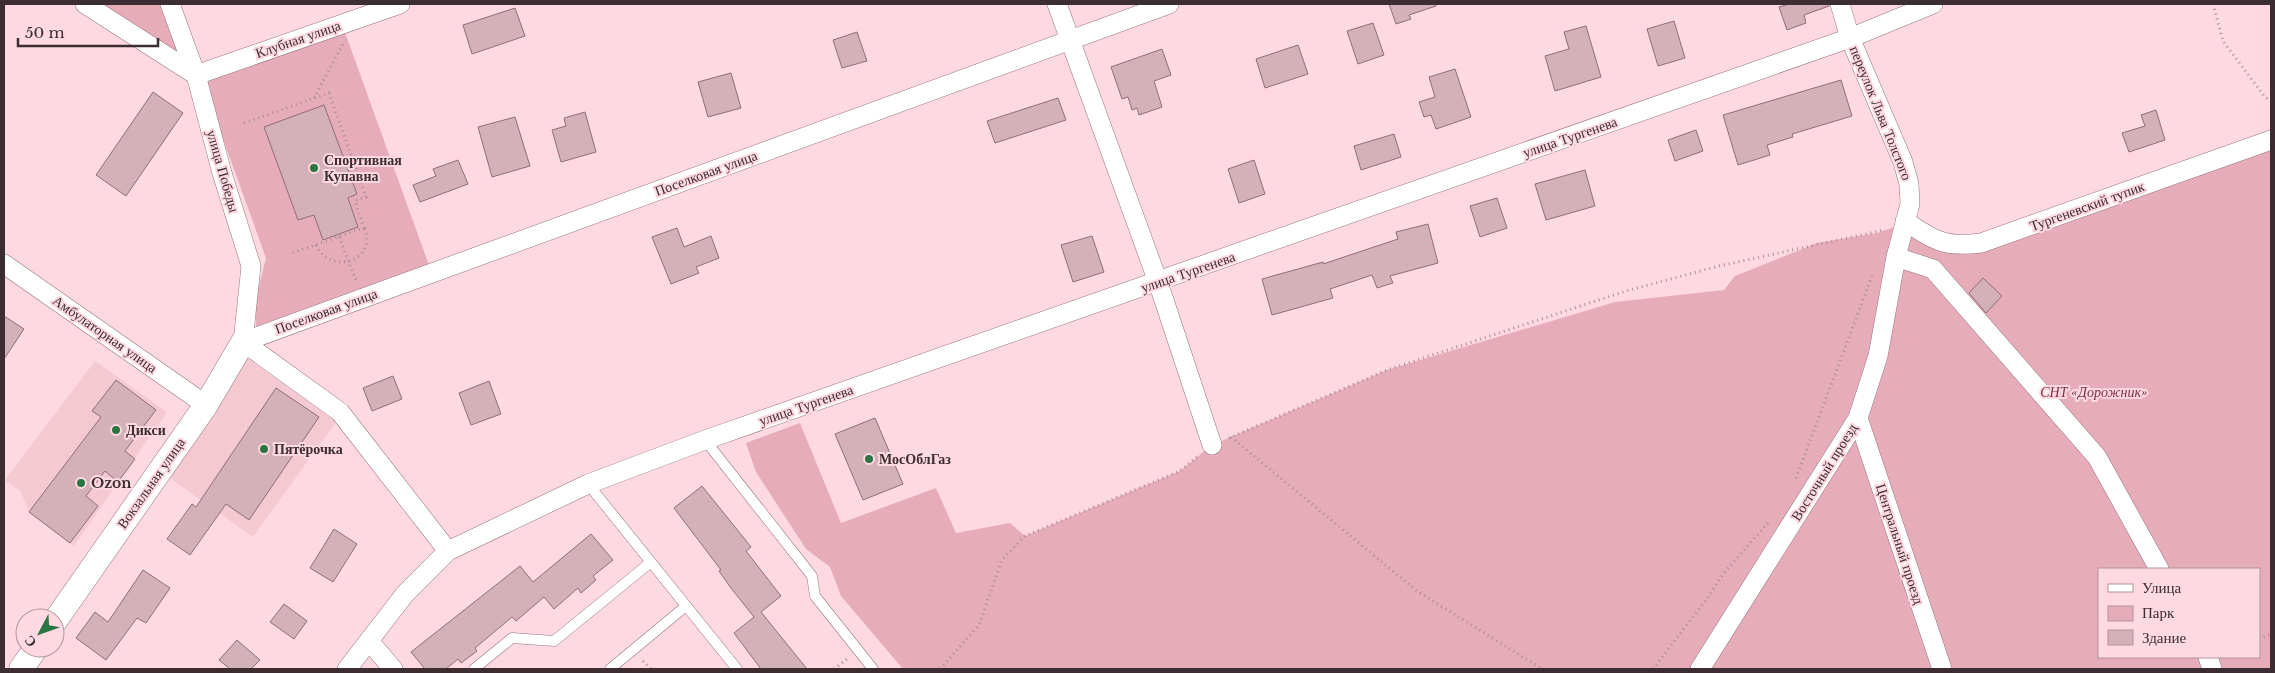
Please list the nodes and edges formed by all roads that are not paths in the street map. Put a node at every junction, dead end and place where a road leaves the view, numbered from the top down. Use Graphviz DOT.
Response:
graph roads {
  1 [pos="85,4"];
  2 [pos="170,4"];
  3 [pos="400,4"];
  4 [pos="1057,4"];
  5 [pos="1169,4"];
  6 [pos="1840,4"];
  7 [pos="1933,4"];
  8 [pos="1850,38"];
  9 [pos="1070,40"];
  10 [pos="196,75"];
  11 [pos="2271,140"];
  12 [pos="1904,222"];
  13 [pos="1896,257"];
  14 [pos="4,264"];
  15 [pos="1158,282"];
  16 [pos="244,342"];
  17 [pos="206,404"];
  18 [pos="1858,418"];
  19 [pos="705,440"];
  20 [pos="1212,445"];
  21 [pos="588,484"];
  22 [pos="448,551"];
  23 [pos="651,562"];
  24 [pos="2158,568"];
  25 [pos="686,606"];
  26 [pos="64,608"];
  27 [pos="369,641"];
  28 [pos="29,658"];
  29 [pos="21,669"];
  30 [pos="347,669"];
  31 [pos="393,669"];
  32 [pos="474,669"];
  33 [pos="610,669"];
  34 [pos="737,669"];
  35 [pos="873,669"];
  36 [pos="1700,669"];
  37 [pos="1942,669"];
  1 -- 10 [label="street"];
  2 -- 10 [label="street, улица Победы"];
  3 -- 10 [label="street, Клубная улица"];
  4 -- 9 [label="street"];
  5 -- 9 [label="street, Поселковая улица"];
  6 -- 8 [label="street, переулок Льва Толстого"];
  7 -- 8 [label="street, улица Тургенева"];
  8 -- 12 [label="street, переулок Льва Толстого"];
  8 -- 15 [label="street, улица Тургенева"];
  9 -- 15 [label="street"];
  9 -- 16 [label="street, Поселковая улица"];
  10 -- 16 [label="street, улица Победы"];
  11 -- 12 [label="street, Тургеневский тупик"];
  12 -- 13 [label="street, Восточный проезд"];
  13 -- 18 [label="street, Восточный проезд"];
  13 -- 24 [label="street"];
  14 -- 17 [label="street, Амбулаторная улица"];
  15 -- 19 [label="street, улица Тургенева"];
  15 -- 20 [label="street"];
  16 -- 17 [label="street, Вокзальная улица"];
  16 -- 22 [label="street"];
  17 -- 26 [label="street, Вокзальная улица"];
  18 -- 36 [label="street, Восточный проезд"];
  18 -- 37 [label="street, Центральный проезд"];
  19 -- 21 [label="street, улица Тургенева"];
  19 -- 35 [label="lane"];
  21 -- 22 [label="street, улица Тургенева"];
  21 -- 23 [label="lane"];
  22 -- 27 [label="street, улица Тургенева"];
  23 -- 25 [label="lane"];
  23 -- 32 [label="lane"];
  25 -- 33 [label="lane"];
  25 -- 34 [label="lane"];
  27 -- 30 [label="street, улица Тургенева"];
  27 -- 31 [label="street"];
  28 -- 29 [label="street"];
}
